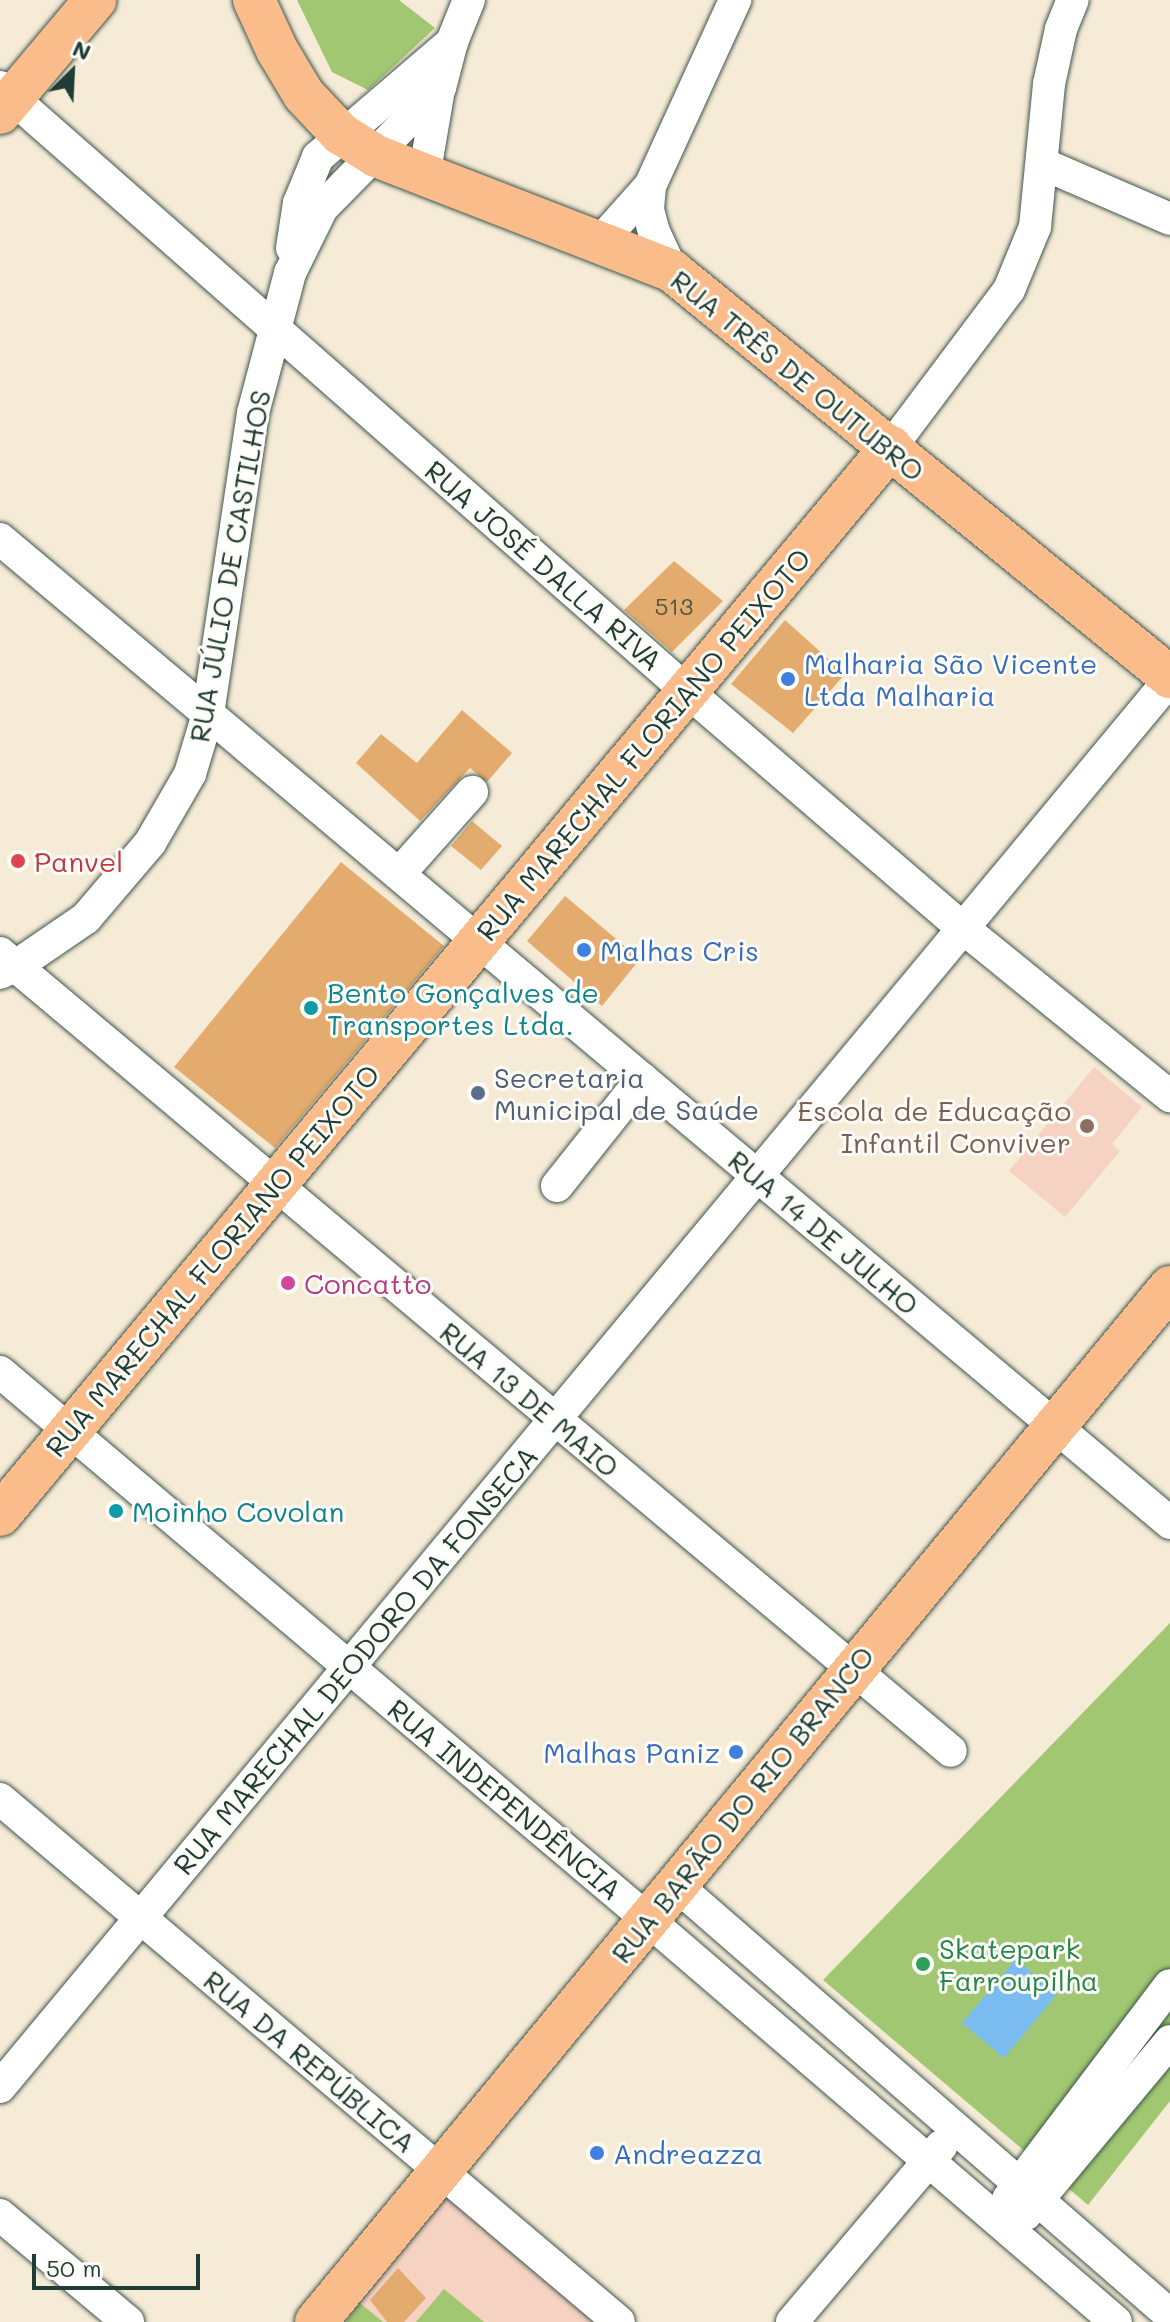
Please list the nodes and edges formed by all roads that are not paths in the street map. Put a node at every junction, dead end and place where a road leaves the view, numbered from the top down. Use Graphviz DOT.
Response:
graph roads {
  1 [pos="95,0"];
  2 [pos="254,0"];
  3 [pos="469,0"];
  4 [pos="735,0"];
  5 [pos="1073,0"];
  6 [pos="452,42"];
  7 [pos="440,88"];
  8 [pos="4,99"];
  9 [pos="341,134"];
  10 [pos="376,156"];
  11 [pos="1043,164"];
  12 [pos="428,176"];
  13 [pos="650,186"];
  14 [pos="1170,219"];
  15 [pos="601,241"];
  16 [pos="672,271"];
  17 [pos="290,273"];
  18 [pos="274,326"];
  19 [pos="891,447"];
  20 [pos="0,539"];
  21 [pos="1170,678"];
  22 [pos="687,691"];
  23 [pos="208,714"];
  24 [pos="472,792"];
  25 [pos="399,874"];
  26 [pos="963,928"];
  27 [pos="478,941"];
  28 [pos="5,964"];
  29 [pos="642,1079"];
  30 [pos="1170,1096"];
  31 [pos="757,1176"];
  32 [pos="276,1185"];
  33 [pos="557,1186"];
  34 [pos="1170,1287"];
  35 [pos="0,1372"];
  36 [pos="555,1420"];
  37 [pos="1054,1425"];
  38 [pos="70,1431"];
  39 [pos="0,1515"];
  40 [pos="1170,1523"];
  41 [pos="348,1667"];
  42 [pos="852,1670"];
  43 [pos="951,1751"];
  44 [pos="0,1799"];
  45 [pos="676,1885"];
  46 [pos="140,1918"];
  47 [pos="647,1919"];
  48 [pos="1170,1985"];
  49 [pos="1170,2041"];
  50 [pos="0,2087"];
  51 [pos="956,2129"];
  52 [pos="928,2161"];
  53 [pos="440,2171"];
  54 [pos="1030,2193"];
  55 [pos="0,2215"];
  56 [pos="1002,2224"];
  57 [pos="1145,2293"];
  58 [pos="1170,2315"];
  59 [pos="128,2322"];
  60 [pos="316,2322"];
  61 [pos="619,2322"];
  62 [pos="792,2322"];
  63 [pos="1118,2322"];
  1 -- 8 [label="main road"];
  2 -- 9 [label="main road"];
  3 -- 6 [label="street"];
  4 -- 13 [label="street"];
  5 -- 11 [label="street, RUA MARECHAL FLORIANO PEIXOTO"];
  6 -- 7 [label="street"];
  6 -- 9 [label="street, RUA JÚLIO DE CASTILHOS"];
  7 -- 10 [label="street, RUA JÚLIO DE CASTILHOS"];
  7 -- 12 [label="street"];
  8 -- 18 [label="street, RUA JOSÉ DALLA RIVA"];
  9 -- 10 [label="main road"];
  9 -- 17 [label="street, RUA JÚLIO DE CASTILHOS"];
  10 -- 12 [label="main road, RUA TRÊS DE OUTUBRO"];
  10 -- 17 [label="street, RUA JÚLIO DE CASTILHOS"];
  11 -- 14 [label="street"];
  11 -- 19 [label="street, RUA MARECHAL FLORIANO PEIXOTO"];
  12 -- 15 [label="main road, RUA TRÊS DE OUTUBRO"];
  13 -- 15 [label="street"];
  13 -- 16 [label="street"];
  15 -- 16 [label="main road, RUA TRÊS DE OUTUBRO"];
  16 -- 19 [label="main road, RUA TRÊS DE OUTUBRO"];
  17 -- 18 [label="street, RUA JÚLIO DE CASTILHOS"];
  18 -- 22 [label="street, RUA JOSÉ DALLA RIVA"];
  18 -- 23 [label="street, RUA JÚLIO DE CASTILHOS"];
  19 -- 21 [label="main road, RUA TRÊS DE OUTUBRO"];
  19 -- 22 [label="main road, RUA MARECHAL FLORIANO PEIXOTO"];
  20 -- 23 [label="street, RUA 14 DE JULHO"];
  21 -- 26 [label="street, RUA MARECHAL DEODORO DA FONSECA"];
  22 -- 26 [label="street, RUA JOSÉ DALLA RIVA"];
  22 -- 27 [label="main road, RUA MARECHAL FLORIANO PEIXOTO"];
  23 -- 25 [label="street, RUA 14 DE JULHO"];
  23 -- 28 [label="street, RUA JÚLIO DE CASTILHOS"];
  24 -- 25 [label="street"];
  25 -- 27 [label="street, RUA 14 DE JULHO"];
  26 -- 30 [label="street, RUA JOSÉ DALLA RIVA"];
  26 -- 31 [label="street, RUA MARECHAL DEODORO DA FONSECA"];
  27 -- 29 [label="street, RUA 14 DE JULHO"];
  27 -- 32 [label="main road, RUA MARECHAL FLORIANO PEIXOTO"];
  28 -- 32 [label="street, RUA 13 DE MAIO"];
  29 -- 31 [label="street, RUA 14 DE JULHO"];
  29 -- 33 [label="street"];
  31 -- 36 [label="street, RUA MARECHAL DEODORO DA FONSECA"];
  31 -- 37 [label="street, RUA 14 DE JULHO"];
  32 -- 36 [label="street, RUA 13 DE MAIO"];
  32 -- 38 [label="main road, RUA MARECHAL FLORIANO PEIXOTO"];
  34 -- 37 [label="main road, RUA BARÃO DO RIO BRANCO"];
  35 -- 38 [label="street, RUA INDEPENDÊNCIA"];
  36 -- 41 [label="street, RUA MARECHAL DEODORO DA FONSECA"];
  36 -- 42 [label="street, RUA 13 DE MAIO"];
  37 -- 40 [label="street, RUA 14 DE JULHO"];
  37 -- 42 [label="main road, RUA BARÃO DO RIO BRANCO"];
  38 -- 39 [label="main road, RUA MARECHAL FLORIANO PEIXOTO"];
  38 -- 41 [label="street, RUA INDEPENDÊNCIA"];
  41 -- 46 [label="street, RUA MARECHAL DEODORO DA FONSECA"];
  41 -- 47 [label="street, RUA INDEPENDÊNCIA"];
  42 -- 43 [label="street, RUA 13 DE MAIO"];
  42 -- 45 [label="main road, RUA BARÃO DO RIO BRANCO"];
  44 -- 46 [label="street, RUA DA REPÚBLICA"];
  45 -- 47 [label="main road, RUA BARÃO DO RIO BRANCO"];
  45 -- 51 [label="street"];
  46 -- 50 [label="street, RUA MARECHAL DEODORO DA FONSECA"];
  46 -- 53 [label="street, RUA DA REPÚBLICA"];
  47 -- 52 [label="street, RUA INDEPENDÊNCIA"];
  47 -- 53 [label="main road, RUA BARÃO DO RIO BRANCO"];
  48 -- 54 [label="street"];
  49 -- 54 [label="street"];
  51 -- 52 [label="street"];
  51 -- 54 [label="street"];
  52 -- 56 [label="street, RUA INDEPENDÊNCIA"];
  52 -- 62 [label="street"];
  53 -- 60 [label="main road, RUA BARÃO DO RIO BRANCO"];
  53 -- 61 [label="street, RUA DA REPÚBLICA"];
  54 -- 56 [label="street"];
  54 -- 57 [label="street"];
  55 -- 59 [label="street"];
  56 -- 63 [label="street, RUA INDEPENDÊNCIA"];
  57 -- 58 [label="street"];
  57 -- 63 [label="street"];
}
